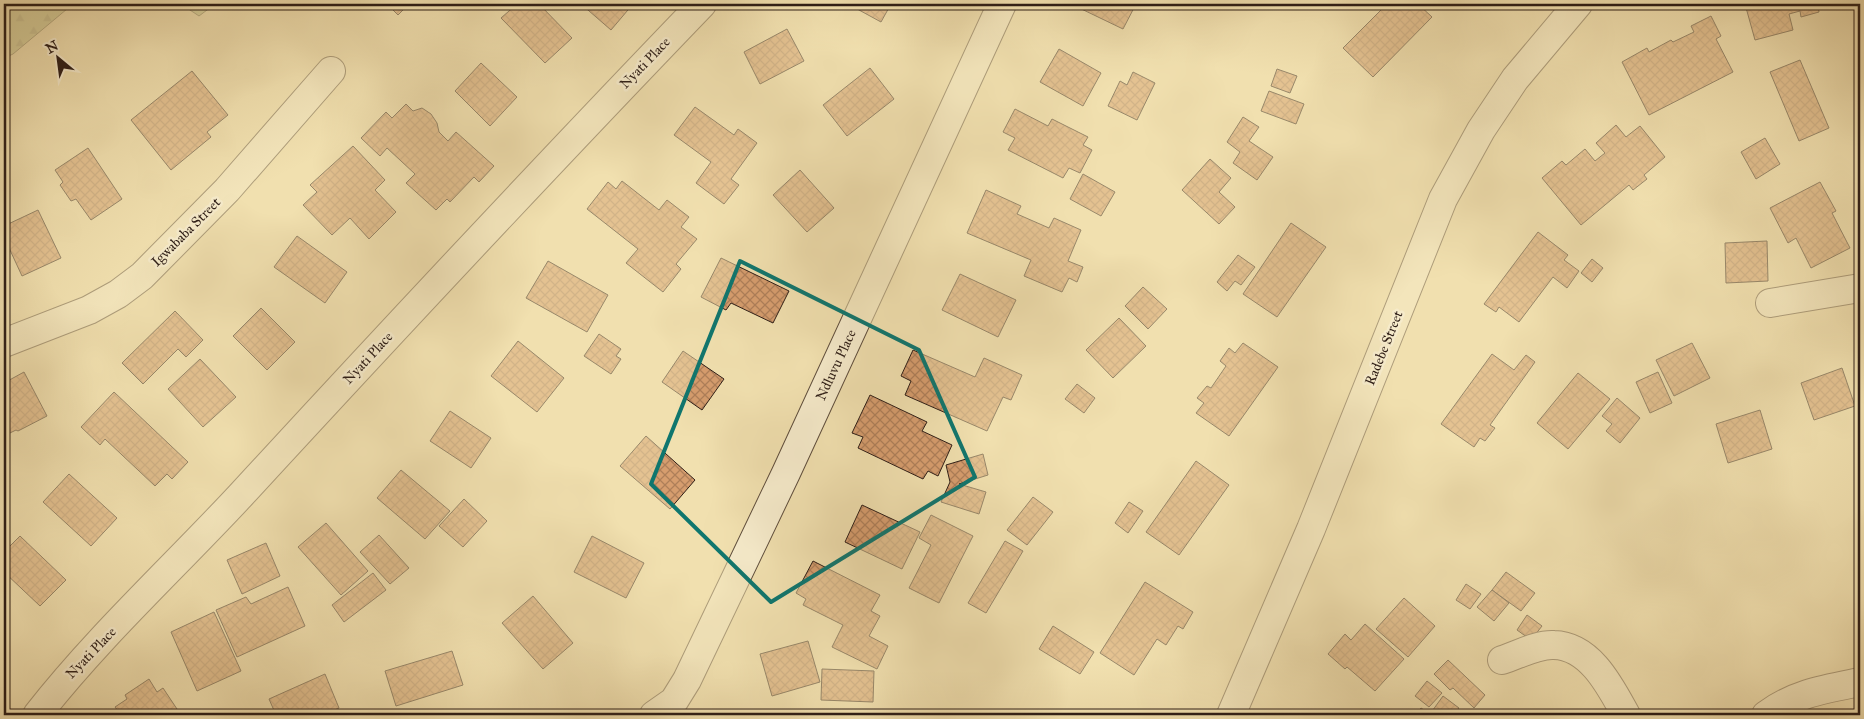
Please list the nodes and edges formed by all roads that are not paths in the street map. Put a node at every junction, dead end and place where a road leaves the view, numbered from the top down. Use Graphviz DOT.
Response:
graph roads {
  1 [pos="702,4"];
  2 [pos="1002,4"];
  3 [pos="1578,4"];
  4 [pos="331,71"];
  5 [pos="1860,288"];
  6 [pos="1770,303"];
  7 [pos="4,343"];
  8 [pos="1502,660"];
  9 [pos="1860,682"];
  10 [pos="37,715"];
  11 [pos="654,715"];
  12 [pos="1231,715"];
  13 [pos="1626,715"];
  14 [pos="1766,715"];
  1 -- 10 [label="street, Nyati Place"];
  2 -- 11 [label="street, Ndluvu Place"];
  3 -- 12 [label="street, Radebe Street"];
  4 -- 7 [label="street, Igwababa Street"];
  5 -- 6 [label="street"];
  8 -- 13 [label="street"];
  9 -- 14 [label="street"];
}
